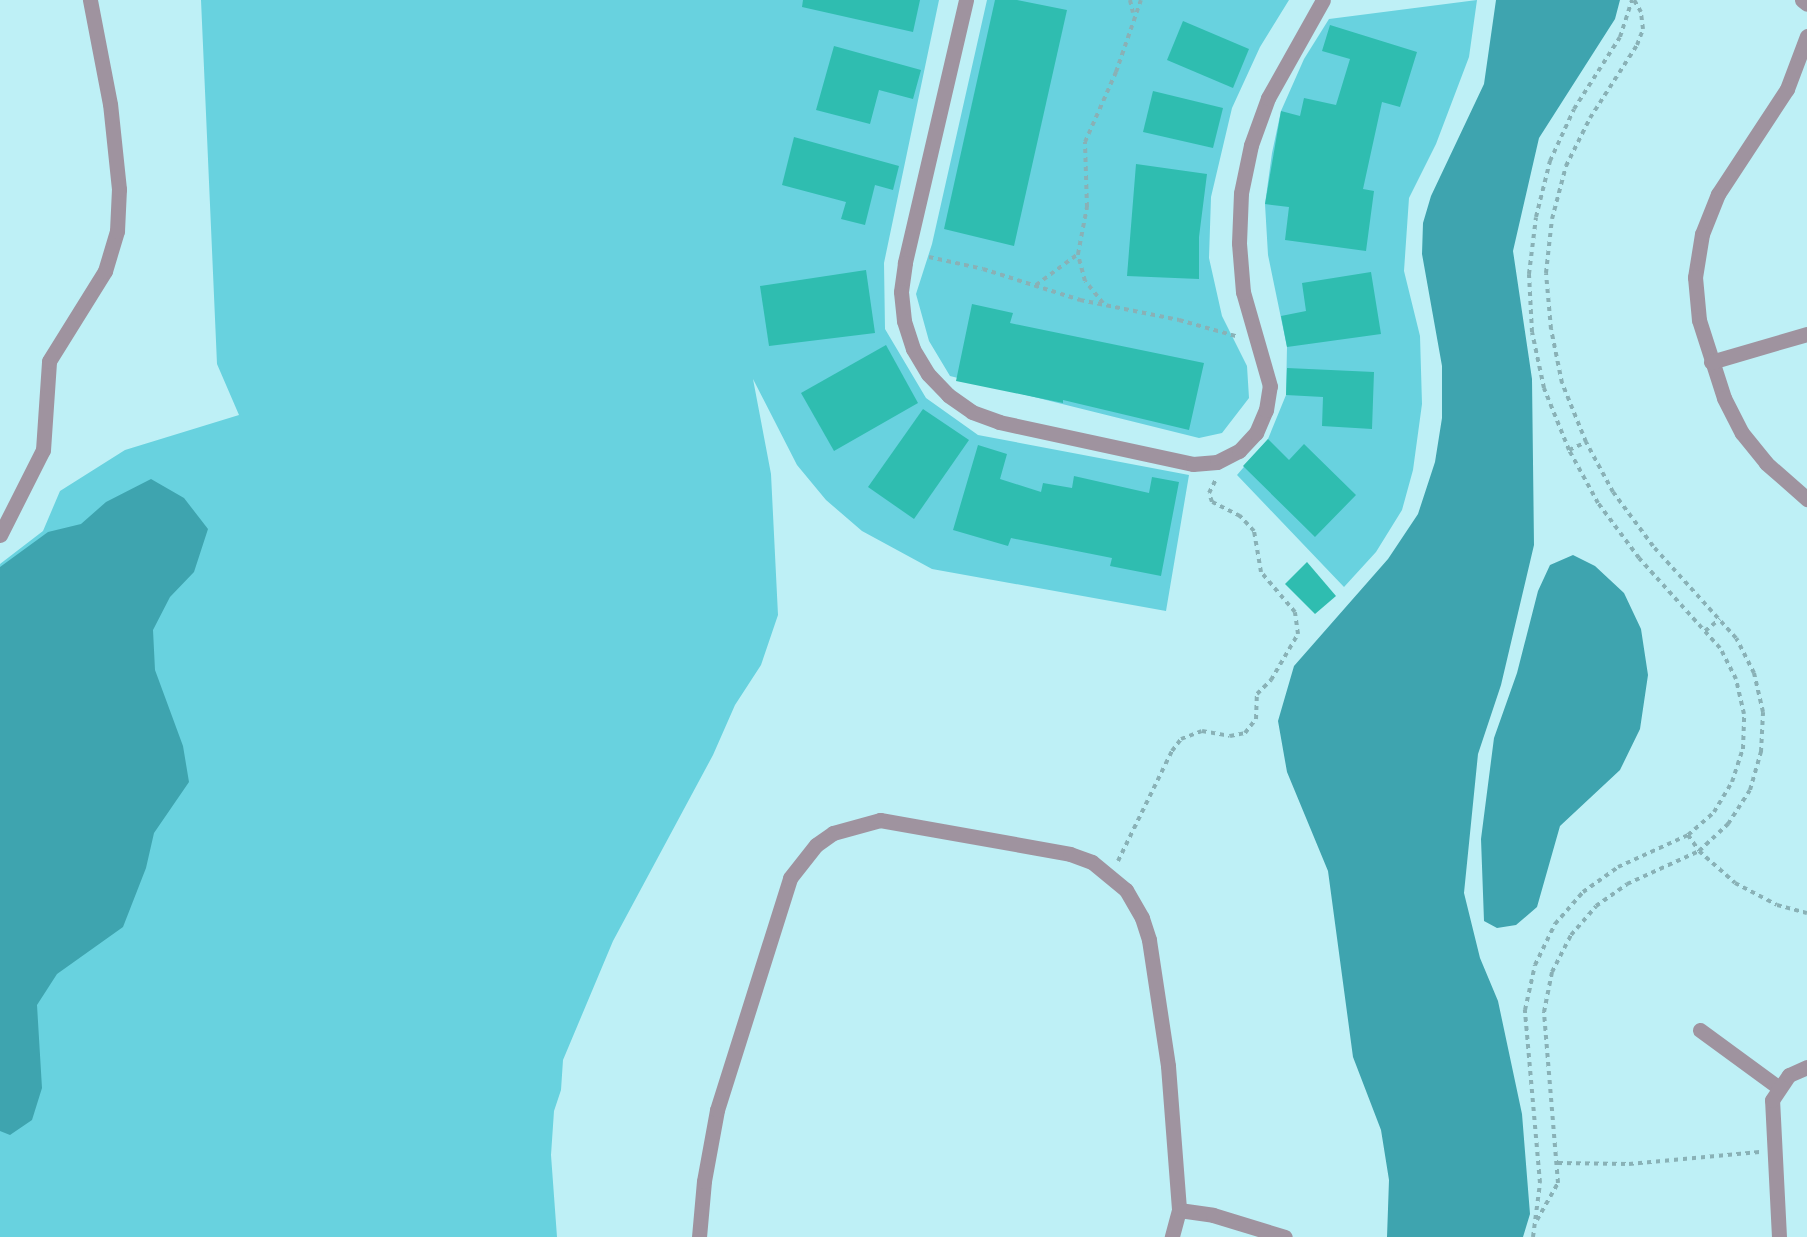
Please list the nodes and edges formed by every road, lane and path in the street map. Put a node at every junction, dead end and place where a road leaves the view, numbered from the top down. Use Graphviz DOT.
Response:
graph roads {
  1 [pos="90,0"];
  2 [pos="966,0"];
  3 [pos="1130,0"];
  4 [pos="1141,0"];
  5 [pos="1323,0"];
  6 [pos="1633,0"];
  7 [pos="1802,0"];
  8 [pos="1807,4"];
  9 [pos="1133,14"];
  10 [pos="1807,36"];
  11 [pos="1078,254"];
  12 [pos="929,258"];
  13 [pos="1035,286"];
  14 [pos="1103,304"];
  15 [pos="1807,334"];
  16 [pos="1254,342"];
  17 [pos="1711,362"];
  18 [pos="1586,442"];
  19 [pos="1569,450"];
  20 [pos="1217,462"];
  21 [pos="1807,499"];
  22 [pos="0,535"];
  23 [pos="1720,619"];
  24 [pos="1706,631"];
  25 [pos="1688,835"];
  26 [pos="1699,851"];
  27 [pos="1112,876"];
  28 [pos="1807,913"];
  29 [pos="1700,1030"];
  30 [pos="1807,1067"];
  31 [pos="1778,1087"];
  32 [pos="1772,1150"];
  33 [pos="1557,1163"];
  34 [pos="1179,1210"];
  35 [pos="1536,1221"];
  36 [pos="699,1237"];
  37 [pos="1172,1237"];
  38 [pos="1285,1237"];
  39 [pos="1533,1237"];
  40 [pos="1779,1237"];
  1 -- 22 [label="lane"];
  2 -- 20 [label="lane"];
  3 -- 9 [label="path"];
  4 -- 9 [label="path"];
  5 -- 16 [label="lane"];
  6 -- 18 [label="path"];
  6 -- 19 [label="path"];
  7 -- 8 [label="lane"];
  9 -- 11 [label="path"];
  10 -- 17 [label="lane"];
  11 -- 13 [label="path"];
  11 -- 14 [label="path"];
  12 -- 13 [label="path"];
  13 -- 14 [label="path"];
  14 -- 16 [label="path"];
  15 -- 17 [label="lane"];
  16 -- 20 [label="lane"];
  17 -- 21 [label="lane"];
  18 -- 19 [label="path"];
  18 -- 23 [label="path"];
  19 -- 24 [label="path"];
  20 -- 27 [label="path"];
  23 -- 24 [label="path"];
  23 -- 26 [label="path"];
  24 -- 25 [label="path"];
  25 -- 26 [label="path"];
  25 -- 35 [label="path"];
  26 -- 28 [label="path"];
  26 -- 33 [label="path"];
  27 -- 34 [label="lane"];
  27 -- 36 [label="lane"];
  29 -- 31 [label="lane"];
  30 -- 31 [label="lane"];
  31 -- 32 [label="lane"];
  32 -- 33 [label="path"];
  32 -- 40 [label="lane"];
  33 -- 35 [label="path"];
  34 -- 37 [label="lane"];
  34 -- 38 [label="lane"];
  35 -- 39 [label="path"];
}
